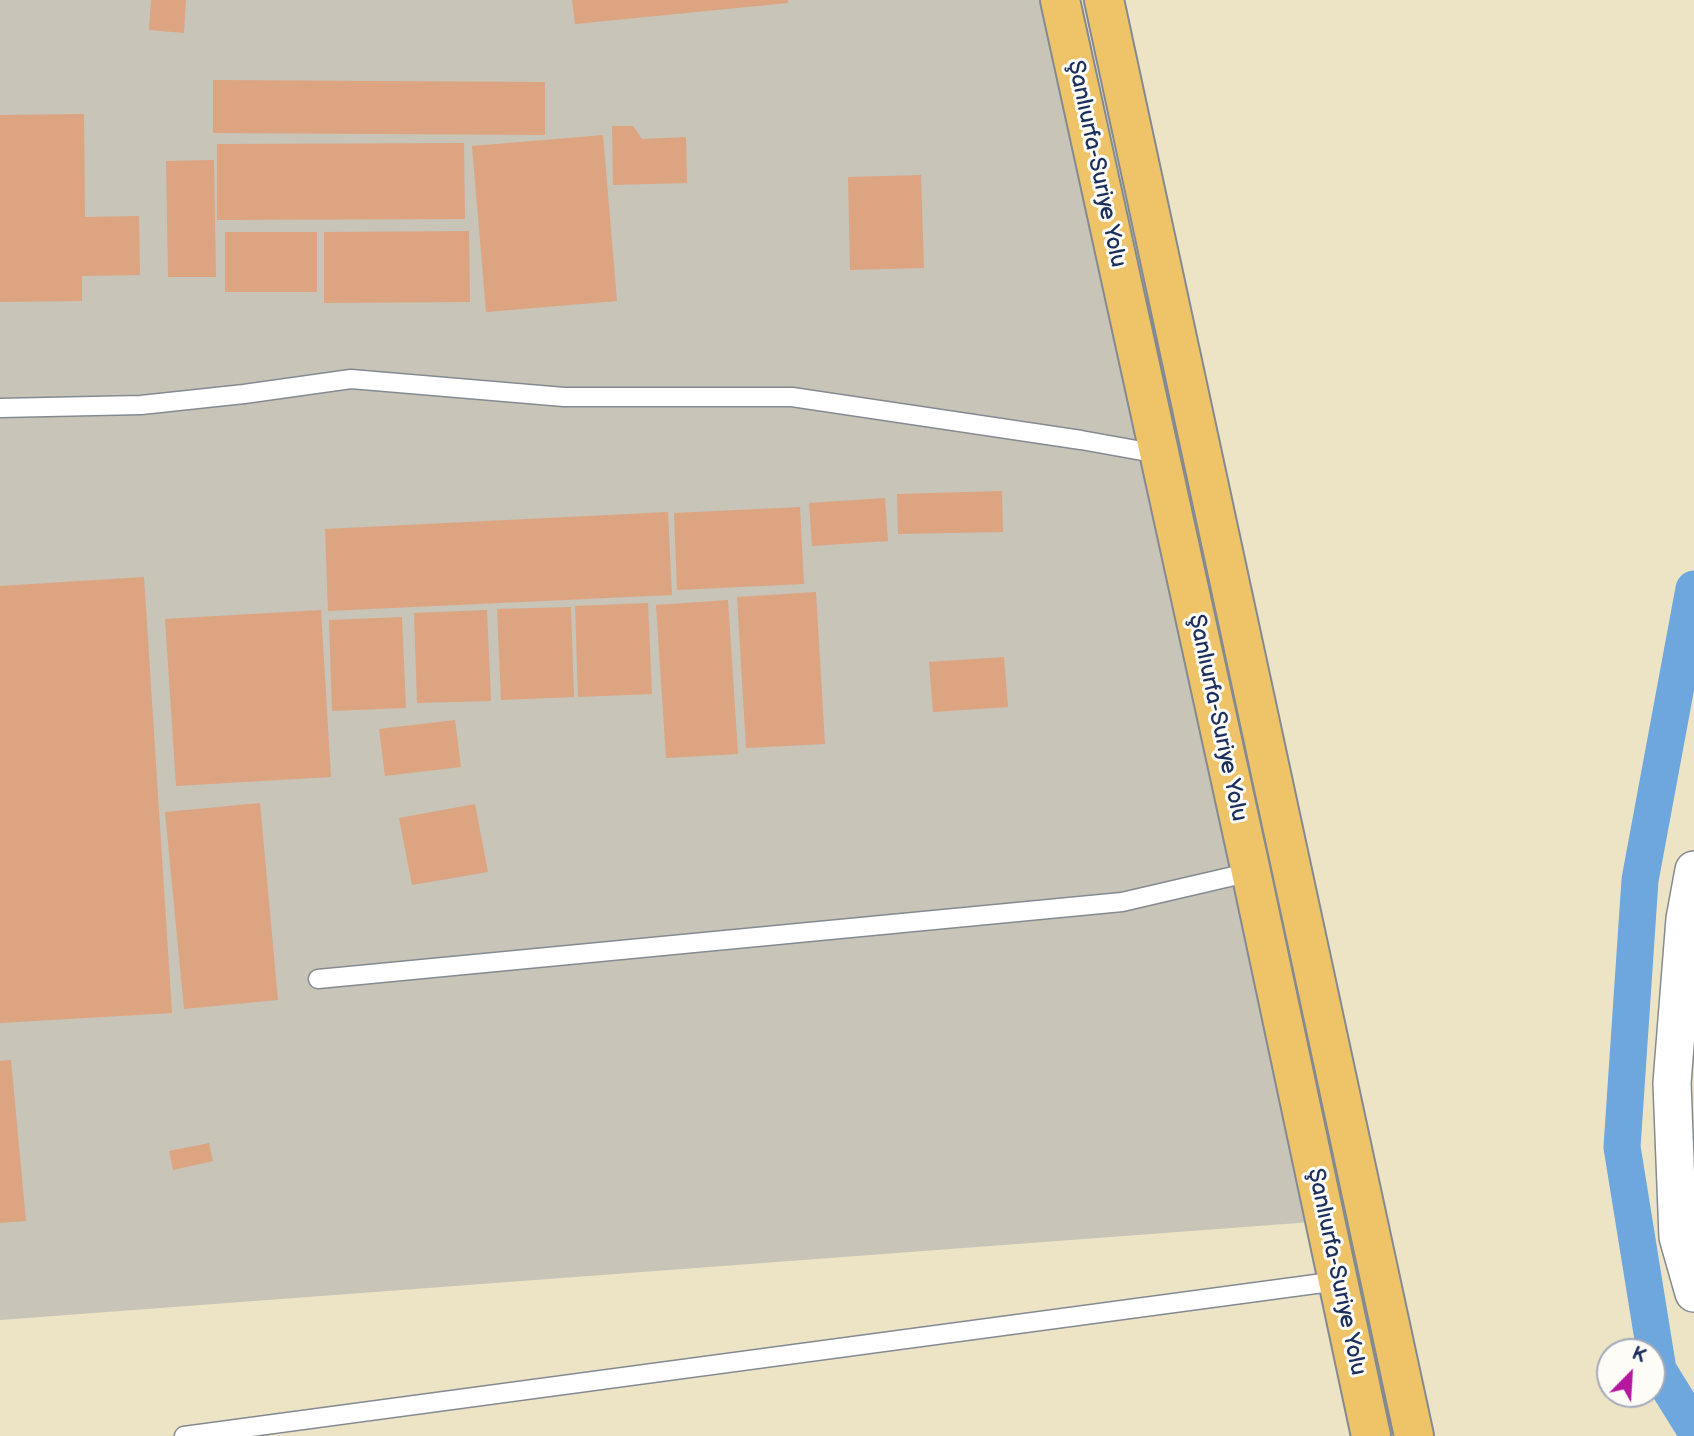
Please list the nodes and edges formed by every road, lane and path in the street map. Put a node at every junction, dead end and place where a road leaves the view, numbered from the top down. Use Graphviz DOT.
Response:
graph roads {
  1 [pos="1060,0"];
  2 [pos="1104,0"];
  3 [pos="0,408"];
  4 [pos="1159,454"];
  5 [pos="1694,870"];
  6 [pos="1251,872"];
  7 [pos="318,979"];
  8 [pos="1338,1281"];
  9 [pos="1694,1293"];
  10 [pos="184,1436"];
  11 [pos="1371,1436"];
  12 [pos="1414,1436"];
  1 -- 4 [label="highway, Şanlıurfa-Suriye Yolu"];
  2 -- 12 [label="highway, Şanlıurfa-Suriye Yolu"];
  3 -- 4 [label="lane"];
  4 -- 6 [label="highway, Şanlıurfa-Suriye Yolu"];
  5 -- 9 [label="street"];
  6 -- 7 [label="lane"];
  6 -- 8 [label="highway, Şanlıurfa-Suriye Yolu"];
  8 -- 10 [label="lane"];
  8 -- 11 [label="highway, Şanlıurfa-Suriye Yolu"];
}
